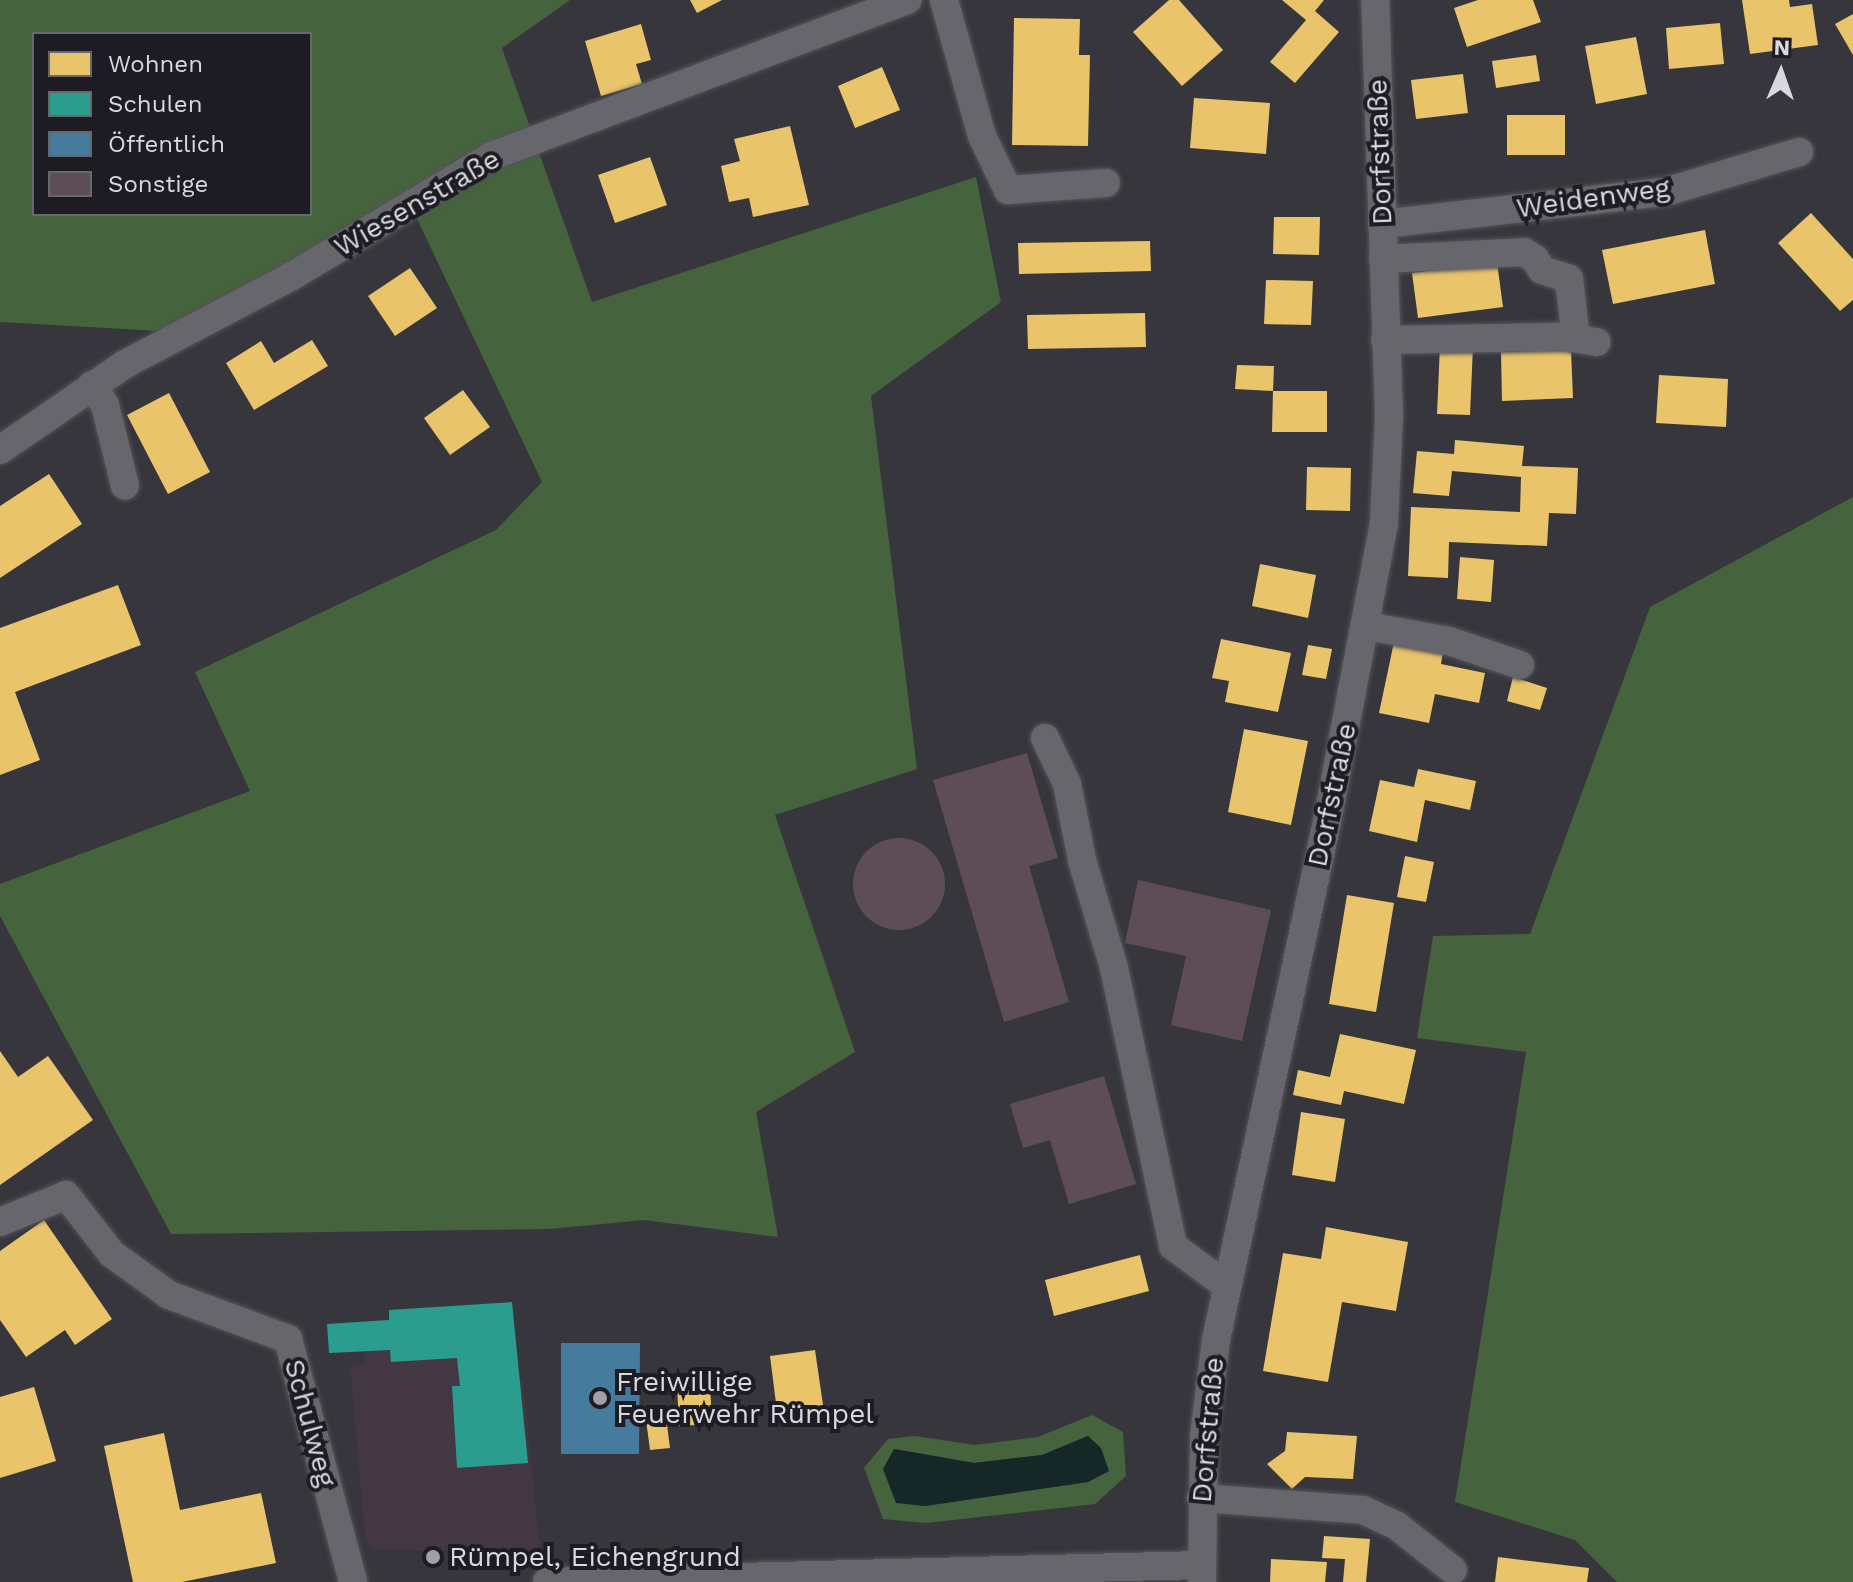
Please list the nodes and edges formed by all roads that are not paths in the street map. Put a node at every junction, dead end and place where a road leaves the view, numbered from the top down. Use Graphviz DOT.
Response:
graph roads {
  1 [pos="908,0"];
  2 [pos="944,0"];
  3 [pos="1375,0"];
  4 [pos="1799,152"];
  5 [pos="1106,183"];
  6 [pos="1382,224"];
  7 [pos="1383,259"];
  8 [pos="1385,340"];
  9 [pos="92,385"];
  10 [pos="0,450"];
  11 [pos="125,486"];
  12 [pos="1367,626"];
  13 [pos="1520,665"];
  14 [pos="1045,738"];
  15 [pos="0,1222"];
  16 [pos="1227,1286"];
  17 [pos="1201,1498"];
  18 [pos="1453,1570"];
  19 [pos="1201,1574"];
  20 [pos="353,1582"];
  21 [pos="547,1582"];
  1 -- 9 [label="street, Wiesenstraße"];
  2 -- 5 [label="street"];
  3 -- 6 [label="street, Dorfstraße"];
  4 -- 6 [label="street, Weidenweg"];
  6 -- 7 [label="street, Dorfstraße"];
  7 -- 8 [label="street, Dorfstraße"];
  7 -- 8 [label="street"];
  8 -- 12 [label="street, Dorfstraße"];
  9 -- 10 [label="street, Wiesenstraße"];
  9 -- 11 [label="street"];
  12 -- 13 [label="street"];
  12 -- 16 [label="street, Dorfstraße"];
  14 -- 16 [label="street"];
  15 -- 20 [label="street, Schulweg"];
  16 -- 17 [label="street, Dorfstraße"];
  17 -- 18 [label="street"];
  17 -- 19 [label="street, Dorfstraße"];
  19 -- 21 [label="street"];
}
